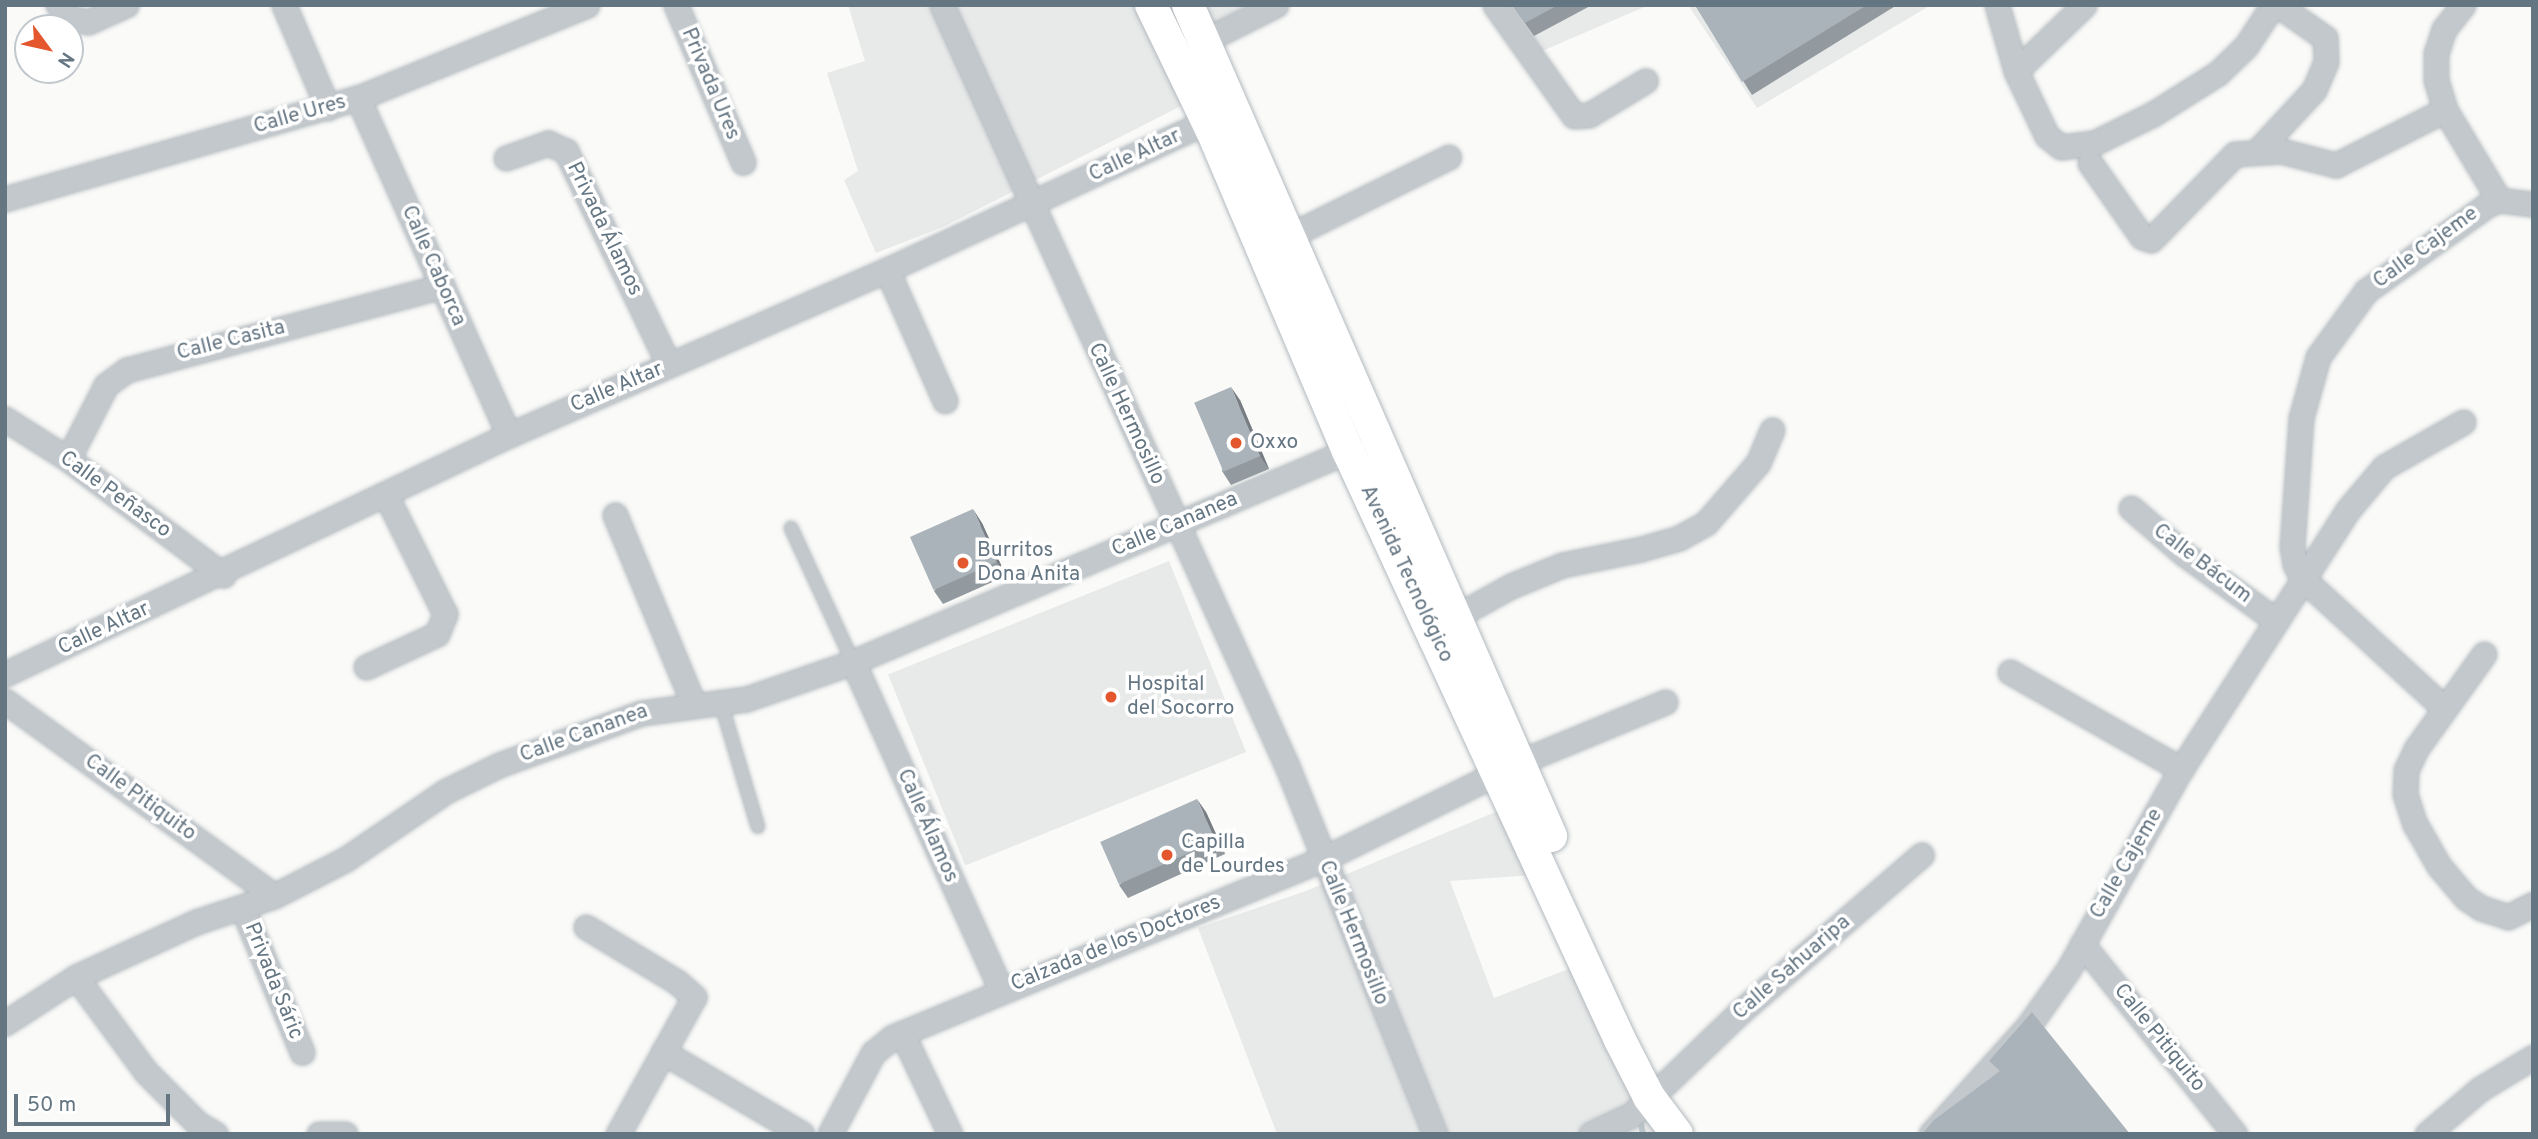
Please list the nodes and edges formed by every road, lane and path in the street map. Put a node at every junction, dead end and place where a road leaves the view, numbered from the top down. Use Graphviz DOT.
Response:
graph roads {
  1 [pos="58,5"];
  2 [pos="126,5"];
  3 [pos="284,5"];
  4 [pos="587,5"];
  5 [pos="676,5"];
  6 [pos="942,5"];
  7 [pos="1151,5"];
  8 [pos="1188,5"];
  9 [pos="1276,5"];
  10 [pos="1496,5"];
  11 [pos="1997,5"];
  12 [pos="2084,5"];
  13 [pos="2273,5"];
  14 [pos="2278,5"];
  15 [pos="2463,5"];
  16 [pos="1206,40"];
  17 [pos="1178,53"];
  18 [pos="2016,71"];
  19 [pos="1645,81"];
  20 [pos="358,98"];
  21 [pos="328,108"];
  22 [pos="2445,110"];
  23 [pos="1220,115"];
  24 [pos="2259,149"];
  25 [pos="1449,157"];
  26 [pos="506,158"];
  27 [pos="743,162"];
  28 [pos="2090,163"];
  29 [pos="5,199"];
  30 [pos="2499,200"];
  31 [pos="1029,204"];
  32 [pos="2533,204"];
  33 [pos="1289,236"];
  34 [pos="887,270"];
  35 [pos="442,286"];
  36 [pos="669,365"];
  37 [pos="945,401"];
  38 [pos="5,419"];
  39 [pos="2463,422"];
  40 [pos="1772,430"];
  41 [pos="509,435"];
  42 [pos="1348,451"];
  43 [pos="68,459"];
  44 [pos="386,495"];
  45 [pos="2131,508"];
  46 [pos="615,515"];
  47 [pos="1177,524"];
  48 [pos="791,528"];
  49 [pos="223,575"];
  50 [pos="2302,578"];
  51 [pos="1455,617"];
  52 [pos="2274,619"];
  53 [pos="2484,654"];
  54 [pos="853,662"];
  55 [pos="366,667"];
  56 [pos="2010,672"];
  57 [pos="5,674"];
  58 [pos="5,701"];
  59 [pos="1665,702"];
  60 [pos="721,703"];
  61 [pos="694,705"];
  62 [pos="2443,707"];
  63 [pos="1510,768"];
  64 [pos="2181,769"];
  65 [pos="758,828"];
  66 [pos="1922,855"];
  67 [pos="1323,859"];
  68 [pos="274,896"];
  69 [pos="243,909"];
  70 [pos="2527,909"];
  71 [pos="586,927"];
  72 [pos="2082,944"];
  73 [pos="76,977"];
  74 [pos="1001,990"];
  75 [pos="5,1023"];
  76 [pos="902,1033"];
  77 [pos="302,1052"];
  78 [pos="663,1052"];
  79 [pos="2533,1057"];
  80 [pos="1646,1095"];
  81 [pos="215,1134"];
  82 [pos="319,1134"];
  83 [pos="345,1134"];
  84 [pos="618,1134"];
  85 [pos="802,1134"];
  86 [pos="830,1134"];
  87 [pos="950,1134"];
  88 [pos="1435,1134"];
  89 [pos="1591,1134"];
  90 [pos="1677,1134"];
  91 [pos="1687,1134"];
  92 [pos="1931,1134"];
  93 [pos="2235,1134"];
  94 [pos="2427,1134"];
  1 -- 2 [label="street"];
  3 -- 21 [label="street"];
  4 -- 20 [label="street, Calle Ures"];
  5 -- 27 [label="street, Privada Ures"];
  6 -- 31 [label="street, Calle Hermosillo"];
  7 -- 17 [label="main road, Avenida Tecnológico"];
  8 -- 16 [label="main road, Avenida Tecnológico"];
  9 -- 16 [label="street"];
  10 -- 19 [label="street"];
  11 -- 18 [label="street"];
  12 -- 18 [label="street"];
  13 -- 18 [label="street"];
  14 -- 24 [label="street"];
  15 -- 22 [label="street"];
  16 -- 17 [label="street"];
  16 -- 23 [label="main road, Avenida Tecnológico"];
  17 -- 23 [label="main road, Avenida Tecnológico"];
  20 -- 21 [label="street, Calle Ures"];
  20 -- 35 [label="street, Calle Caborca"];
  21 -- 29 [label="street, Calle Ures"];
  22 -- 24 [label="street"];
  22 -- 30 [label="street"];
  23 -- 31 [label="street, Calle Altar"];
  23 -- 33 [label="main road, Avenida Tecnológico"];
  23 -- 42 [label="main road, Avenida Tecnológico"];
  24 -- 28 [label="street"];
  25 -- 33 [label="street"];
  26 -- 36 [label="street, Privada Álamos"];
  30 -- 32 [label="street"];
  30 -- 50 [label="street, Calle Cajeme"];
  31 -- 34 [label="street, Calle Altar"];
  31 -- 47 [label="street, Calle Hermosillo"];
  33 -- 51 [label="main road, Avenida Tecnológico"];
  34 -- 36 [label="street, Calle Altar"];
  34 -- 37 [label="street"];
  35 -- 41 [label="street, Calle Caborca"];
  35 -- 43 [label="street, Calle Casita"];
  36 -- 41 [label="street, Calle Altar"];
  38 -- 43 [label="street, Calle Peñasco"];
  39 -- 50 [label="street, Calle Cajeme"];
  40 -- 51 [label="street"];
  41 -- 44 [label="street, Calle Altar"];
  42 -- 47 [label="street, Calle Cananea"];
  42 -- 63 [label="main road, Avenida Tecnológico"];
  43 -- 49 [label="street, Calle Peñasco"];
  44 -- 49 [label="street, Calle Altar"];
  44 -- 55 [label="street"];
  45 -- 52 [label="street, Calle Bácum"];
  46 -- 61 [label="street"];
  47 -- 54 [label="street, Calle Cananea"];
  47 -- 67 [label="street, Calle Hermosillo"];
  48 -- 54 [label="lane"];
  49 -- 57 [label="street, Calle Altar"];
  50 -- 52 [label="street, Calle Cajeme"];
  50 -- 62 [label="street"];
  51 -- 63 [label="main road, Avenida Tecnológico"];
  52 -- 64 [label="street, Calle Cajeme"];
  53 -- 62 [label="street"];
  54 -- 60 [label="street, Calle Cananea"];
  54 -- 74 [label="street, Calle Álamos"];
  56 -- 64 [label="street"];
  58 -- 68 [label="street, Calle Pitiquito"];
  59 -- 63 [label="street, Calzada de los Doctores"];
  60 -- 61 [label="street, Calle Cananea"];
  60 -- 65 [label="lane"];
  61 -- 68 [label="street, Calle Cananea"];
  62 -- 70 [label="street"];
  63 -- 67 [label="street, Calzada de los Doctores"];
  63 -- 80 [label="main road, Avenida Tecnológico"];
  64 -- 72 [label="street, Calle Cajeme"];
  66 -- 80 [label="street, Calle Sahuaripa"];
  67 -- 74 [label="street, Calzada de los Doctores"];
  67 -- 88 [label="street, Calle Hermosillo"];
  68 -- 69 [label="street, Calle Cananea"];
  69 -- 73 [label="street, Calle Cananea"];
  69 -- 77 [label="street, Privada Sáric"];
  71 -- 78 [label="street"];
  72 -- 92 [label="street, Calle Cajeme"];
  72 -- 93 [label="street, Calle Pitiquito"];
  73 -- 75 [label="street, Calle Cananea"];
  73 -- 81 [label="street"];
  74 -- 76 [label="street, Calzada de los Doctores"];
  76 -- 86 [label="street, Calzada de los Doctores"];
  76 -- 87 [label="street"];
  78 -- 84 [label="street"];
  78 -- 85 [label="street"];
  79 -- 94 [label="street"];
  80 -- 89 [label="street, Calle Sahuaripa"];
  80 -- 90 [label="main road, Avenida Tecnológico"];
  80 -- 91 [label="main road, Avenida Tecnológico"];
  82 -- 83 [label="street"];
}
